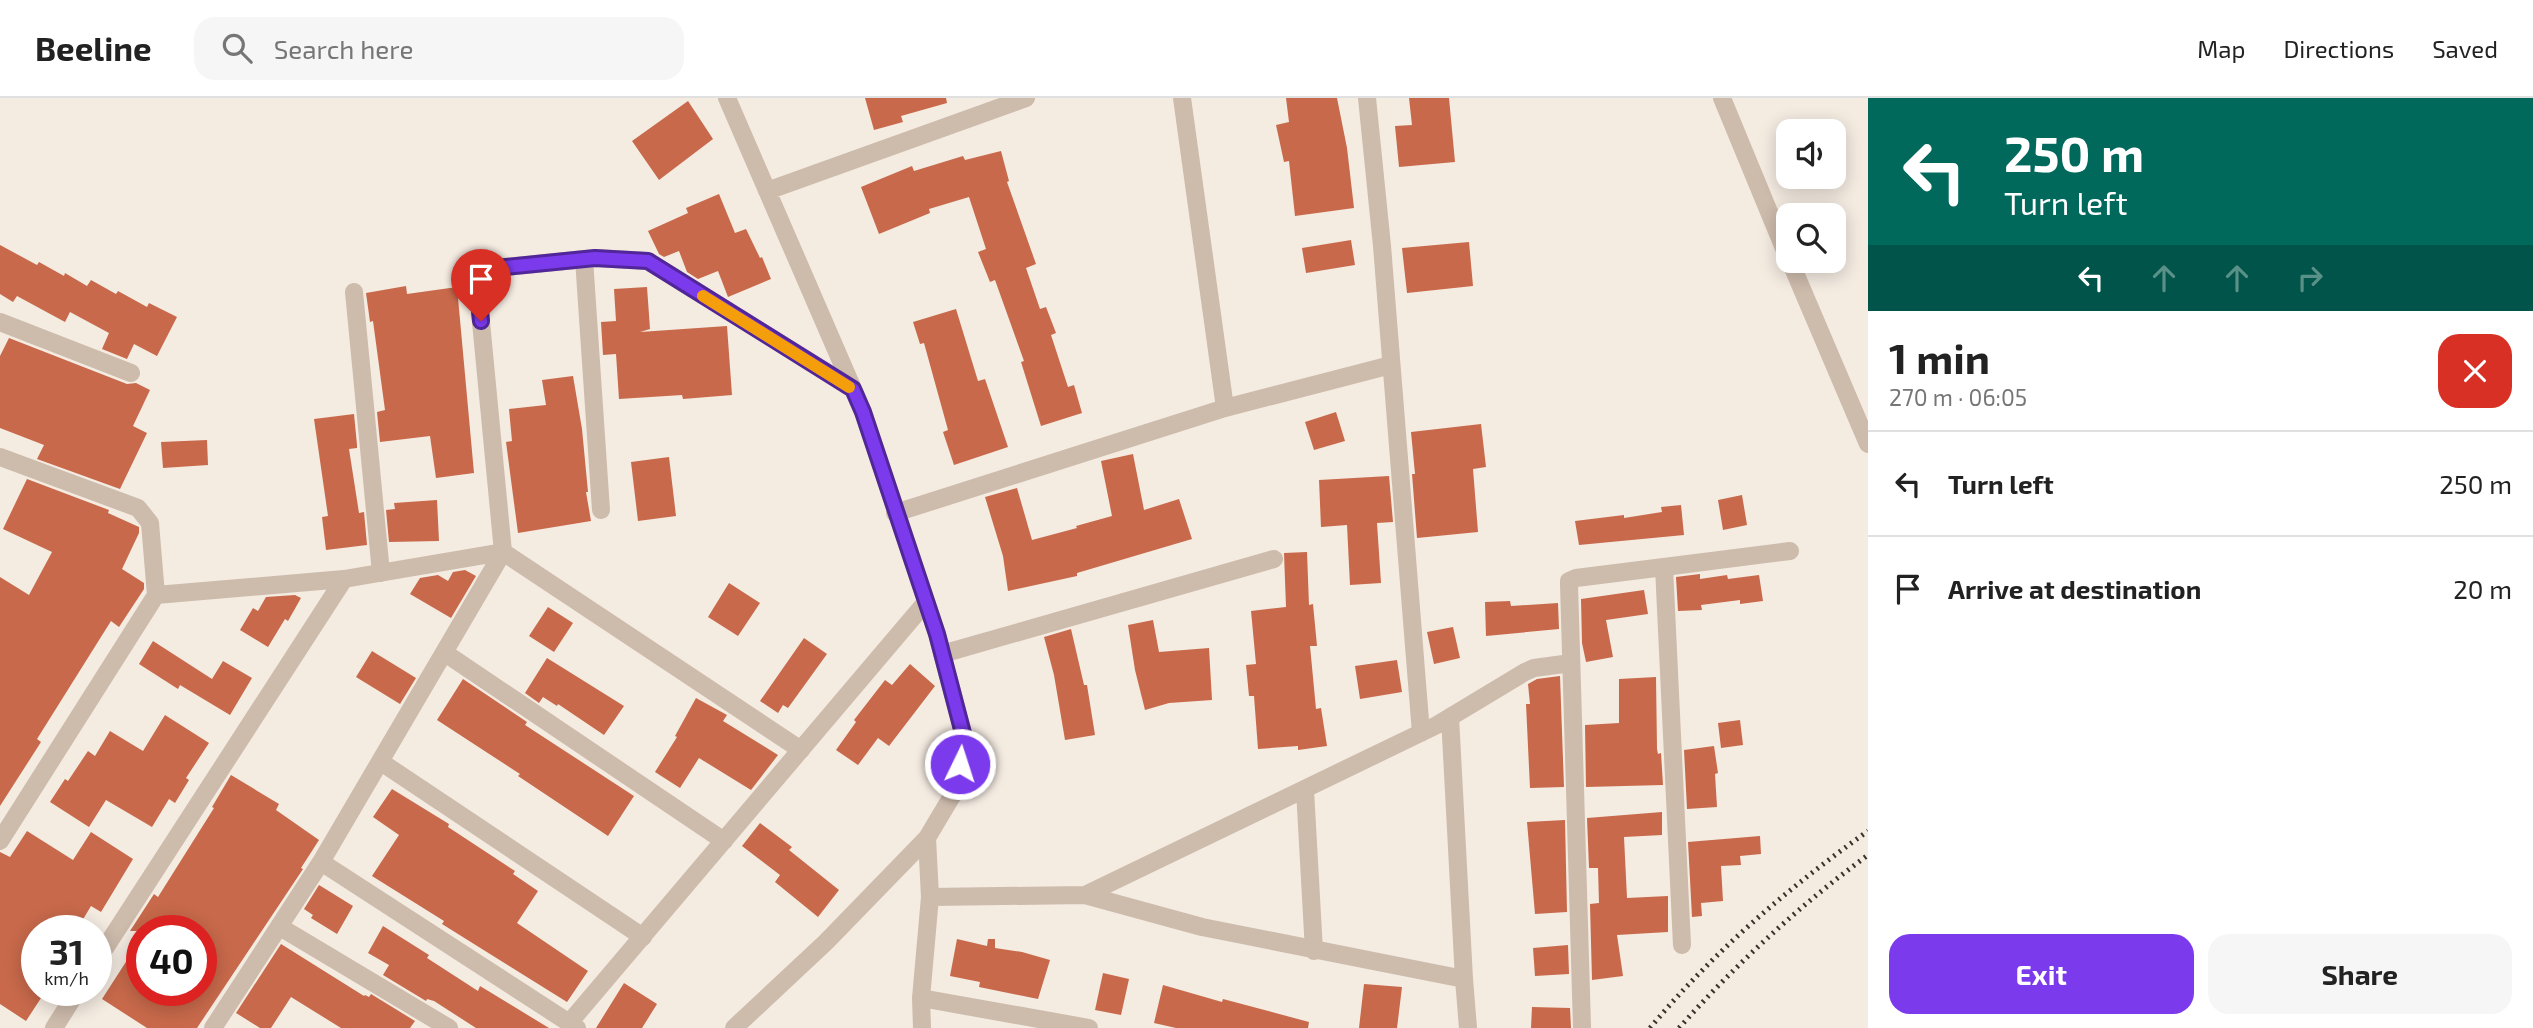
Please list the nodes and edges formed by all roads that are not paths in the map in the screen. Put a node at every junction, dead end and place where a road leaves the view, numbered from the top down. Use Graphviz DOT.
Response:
graph roads {
  1 [pos="727,98"];
  2 [pos="1026,98"];
  3 [pos="1182,98"];
  4 [pos="1367,98"];
  5 [pos="1722,98"];
  6 [pos="767,191"];
  7 [pos="1776,228"];
  8 [pos="584,259"];
  9 [pos="1795,273"];
  10 [pos="354,292"];
  11 [pos="0,322"];
  12 [pos="1391,365"];
  13 [pos="131,373"];
  14 [pos="853,389"];
  15 [pos="1225,408"];
  16 [pos="1868,444"];
  17 [pos="0,457"];
  18 [pos="601,510"];
  19 [pos="895,513"];
  20 [pos="1790,551"];
  21 [pos="503,552"];
  22 [pos="1274,559"];
  23 [pos="1664,567"];
  24 [pos="381,573"];
  25 [pos="344,579"];
  26 [pos="156,595"];
  27 [pos="926,602"];
  28 [pos="445,653"];
  29 [pos="942,654"];
  30 [pos="1571,663"];
  31 [pos="1450,717"];
  32 [pos="1422,733"];
  33 [pos="801,750"];
  34 [pos="381,762"];
  35 [pos="1305,790"];
  36 [pos="927,838"];
  37 [pos="0,841"];
  38 [pos="724,841"];
  39 [pos="321,863"];
  40 [pos="1085,895"];
  41 [pos="930,897"];
  42 [pos="279,927"];
  43 [pos="112,937"];
  44 [pos="643,937"];
  45 [pos="1682,944"];
  46 [pos="1314,951"];
  47 [pos="1464,979"];
  48 [pos="921,998"];
  49 [pos="68,1006"];
  50 [pos="573,1025"];
  51 [pos="1068,1026"];
  52 [pos="1582,1027"];
  53 [pos="54,1028"];
  54 [pos="213,1028"];
  55 [pos="449,1028"];
  56 [pos="735,1028"];
  57 [pos="922,1028"];
  58 [pos="1089,1028"];
  59 [pos="1468,1028"];
  1 -- 6 [label="street"];
  2 -- 6 [label="street"];
  3 -- 15 [label="street"];
  4 -- 12 [label="street"];
  5 -- 7 [label="street"];
  6 -- 14 [label="street"];
  8 -- 14 [label="street"];
  8 -- 18 [label="street"];
  8 -- 21 [label="street"];
  9 -- 16 [label="street"];
  10 -- 24 [label="street"];
  11 -- 13 [label="street"];
  12 -- 15 [label="street"];
  12 -- 32 [label="street"];
  14 -- 19 [label="street"];
  15 -- 19 [label="street"];
  17 -- 26 [label="street"];
  19 -- 27 [label="street"];
  20 -- 23 [label="street"];
  21 -- 24 [label="street"];
  21 -- 28 [label="street"];
  21 -- 33 [label="street"];
  22 -- 29 [label="street"];
  23 -- 30 [label="street"];
  23 -- 45 [label="street"];
  24 -- 25 [label="street"];
  25 -- 26 [label="street"];
  25 -- 43 [label="street"];
  26 -- 37 [label="street"];
  27 -- 29 [label="street"];
  27 -- 33 [label="street"];
  28 -- 34 [label="street"];
  28 -- 38 [label="street"];
  29 -- 36 [label="street"];
  30 -- 31 [label="street"];
  30 -- 52 [label="street"];
  31 -- 32 [label="street"];
  31 -- 47 [label="street"];
  32 -- 35 [label="street"];
  33 -- 38 [label="street"];
  34 -- 39 [label="street"];
  34 -- 44 [label="street"];
  35 -- 40 [label="street"];
  35 -- 46 [label="street"];
  36 -- 41 [label="street"];
  36 -- 56 [label="street"];
  38 -- 44 [label="street"];
  39 -- 42 [label="street"];
  39 -- 50 [label="street"];
  40 -- 41 [label="street"];
  40 -- 46 [label="street"];
  41 -- 48 [label="street"];
  42 -- 54 [label="street"];
  42 -- 55 [label="street"];
  44 -- 50 [label="street"];
  46 -- 47 [label="street"];
  47 -- 59 [label="street"];
  48 -- 51 [label="street"];
  48 -- 57 [label="street"];
  49 -- 53 [label="street"];
  51 -- 58 [label="street"];
}
